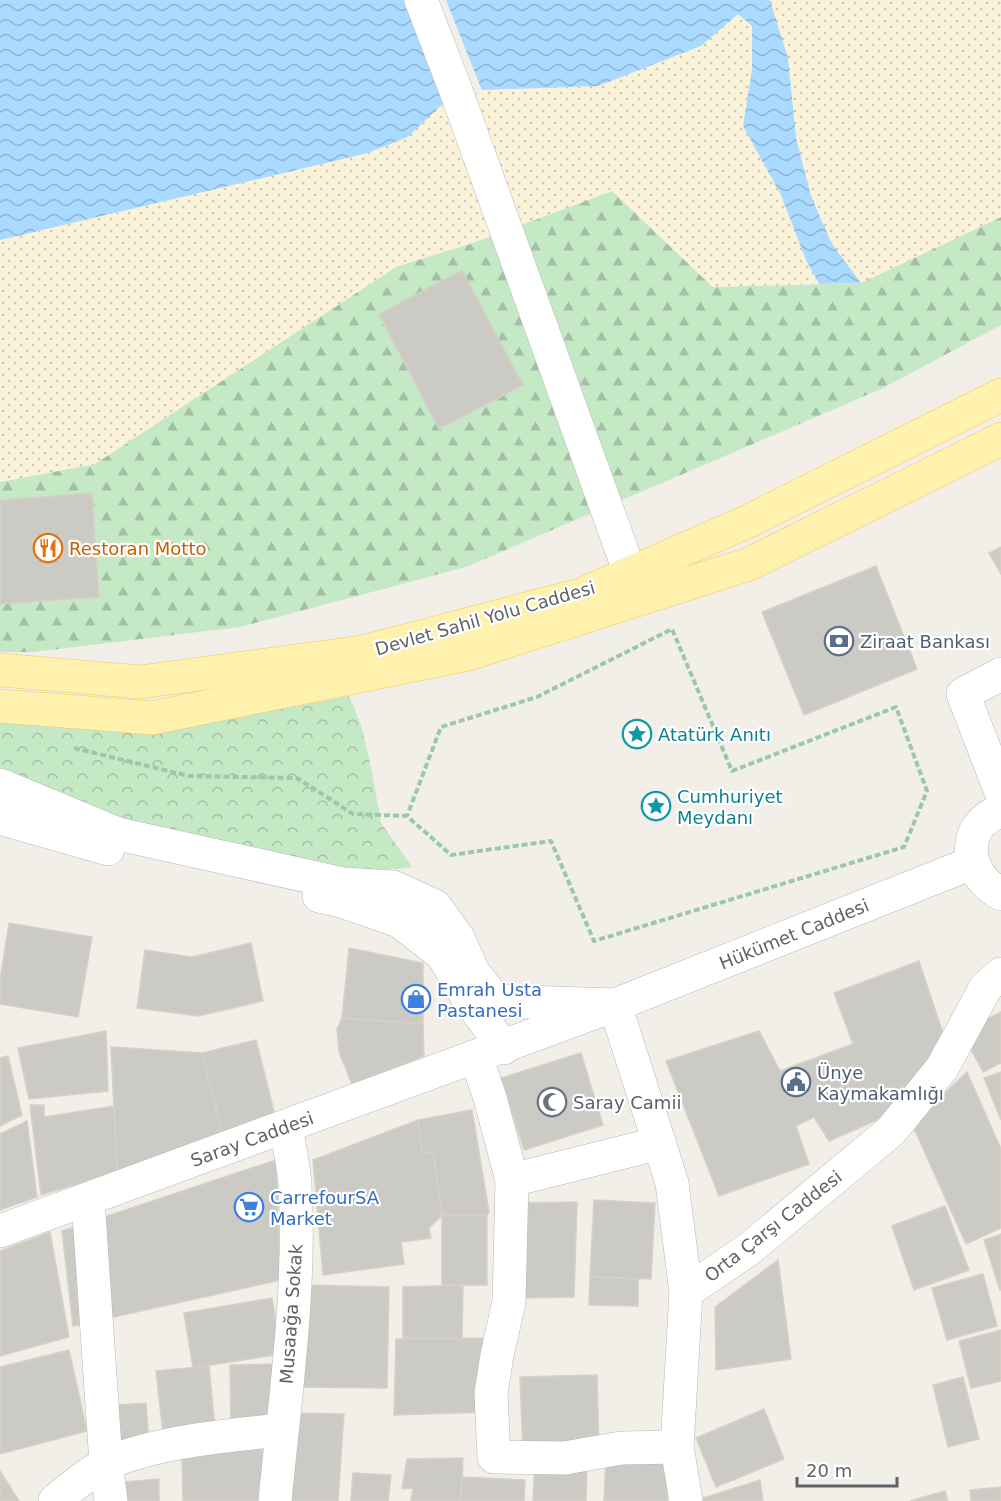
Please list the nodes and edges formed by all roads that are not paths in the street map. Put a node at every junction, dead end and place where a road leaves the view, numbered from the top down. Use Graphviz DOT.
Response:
graph roads {
  1 [pos="421,0"];
  2 [pos="1001,395"];
  3 [pos="1001,439"];
  4 [pos="630,573"];
  5 [pos="0,670"];
  6 [pos="1001,674"];
  7 [pos="0,706"];
  8 [pos="0,785"];
  9 [pos="1001,792"];
  10 [pos="1001,812"];
  11 [pos="0,818"];
  12 [pos="972,863"];
  13 [pos="1001,894"];
  14 [pos="1001,974"];
  15 [pos="615,1005"];
  16 [pos="490,1052"];
  17 [pos="286,1126"];
  18 [pos="660,1143"];
  19 [pos="512,1180"];
  20 [pos="88,1200"];
  21 [pos="0,1231"];
  22 [pos="686,1292"];
  23 [pos="282,1431"];
  24 [pos="677,1447"];
  25 [pos="106,1464"];
  26 [pos="55,1501"];
  27 [pos="111,1501"];
  28 [pos="275,1501"];
  29 [pos="686,1501"];
  1 -- 4 [label="street"];
  2 -- 4 [label="main road, Devlet Sahil Yolu Caddesi"];
  3 -- 7 [label="main road, Devlet Sahil Yolu Caddesi"];
  4 -- 5 [label="main road, Devlet Sahil Yolu Caddesi"];
  6 -- 9 [label="street"];
  8 -- 15 [label="street"];
  10 -- 12 [label="street"];
  11 -- 16 [label="street"];
  12 -- 13 [label="street"];
  12 -- 15 [label="street, Hükümet Caddesi"];
  14 -- 22 [label="street, Orta Çarşı Caddesi"];
  15 -- 16 [label="street"];
  15 -- 18 [label="street, Orta Çarşı Caddesi"];
  16 -- 17 [label="street, Saray Caddesi"];
  16 -- 19 [label="street"];
  17 -- 20 [label="street, Saray Caddesi"];
  17 -- 23 [label="street, Musaağa Sokak"];
  18 -- 19 [label="street"];
  18 -- 22 [label="street, Orta Çarşı Caddesi"];
  19 -- 24 [label="street"];
  20 -- 21 [label="street, Saray Caddesi"];
  20 -- 25 [label="street"];
  22 -- 24 [label="street"];
  23 -- 25 [label="street"];
  23 -- 28 [label="street, Musaağa Sokak"];
  24 -- 29 [label="street"];
  25 -- 26 [label="street"];
  25 -- 27 [label="street"];
}
